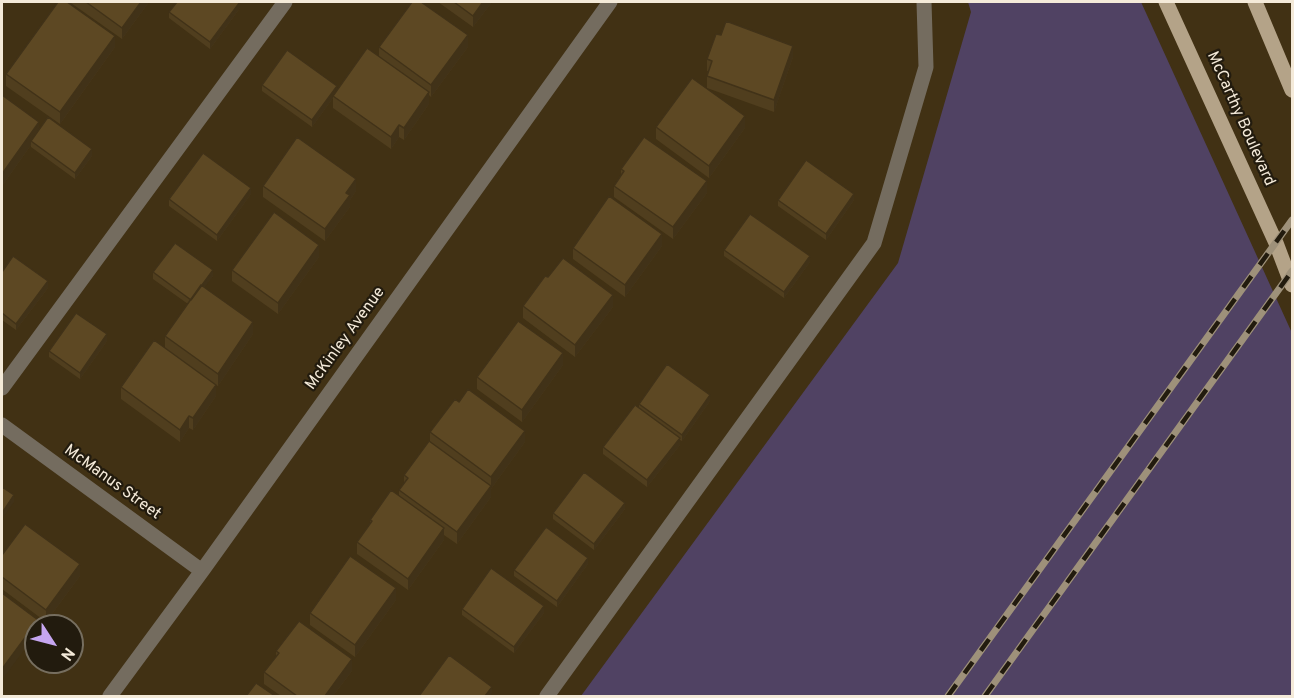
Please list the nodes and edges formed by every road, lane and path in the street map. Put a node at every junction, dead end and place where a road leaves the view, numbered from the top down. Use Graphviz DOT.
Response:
graph roads {
  1 [pos="285,2"];
  2 [pos="610,2"];
  3 [pos="924,2"];
  4 [pos="1166,2"];
  5 [pos="1255,2"];
  6 [pos="1293,90"];
  7 [pos="1293,285"];
  8 [pos="2,388"];
  9 [pos="2,424"];
  10 [pos="202,572"];
  11 [pos="110,696"];
  12 [pos="547,696"];
  1 -- 8 [label="street"];
  2 -- 10 [label="street, McKinley Avenue"];
  3 -- 12 [label="street"];
  4 -- 7 [label="main road, McCarthy Boulevard"];
  5 -- 6 [label="main road"];
  9 -- 10 [label="street, McManus Street"];
  10 -- 11 [label="street, McKinley Avenue"];
}
